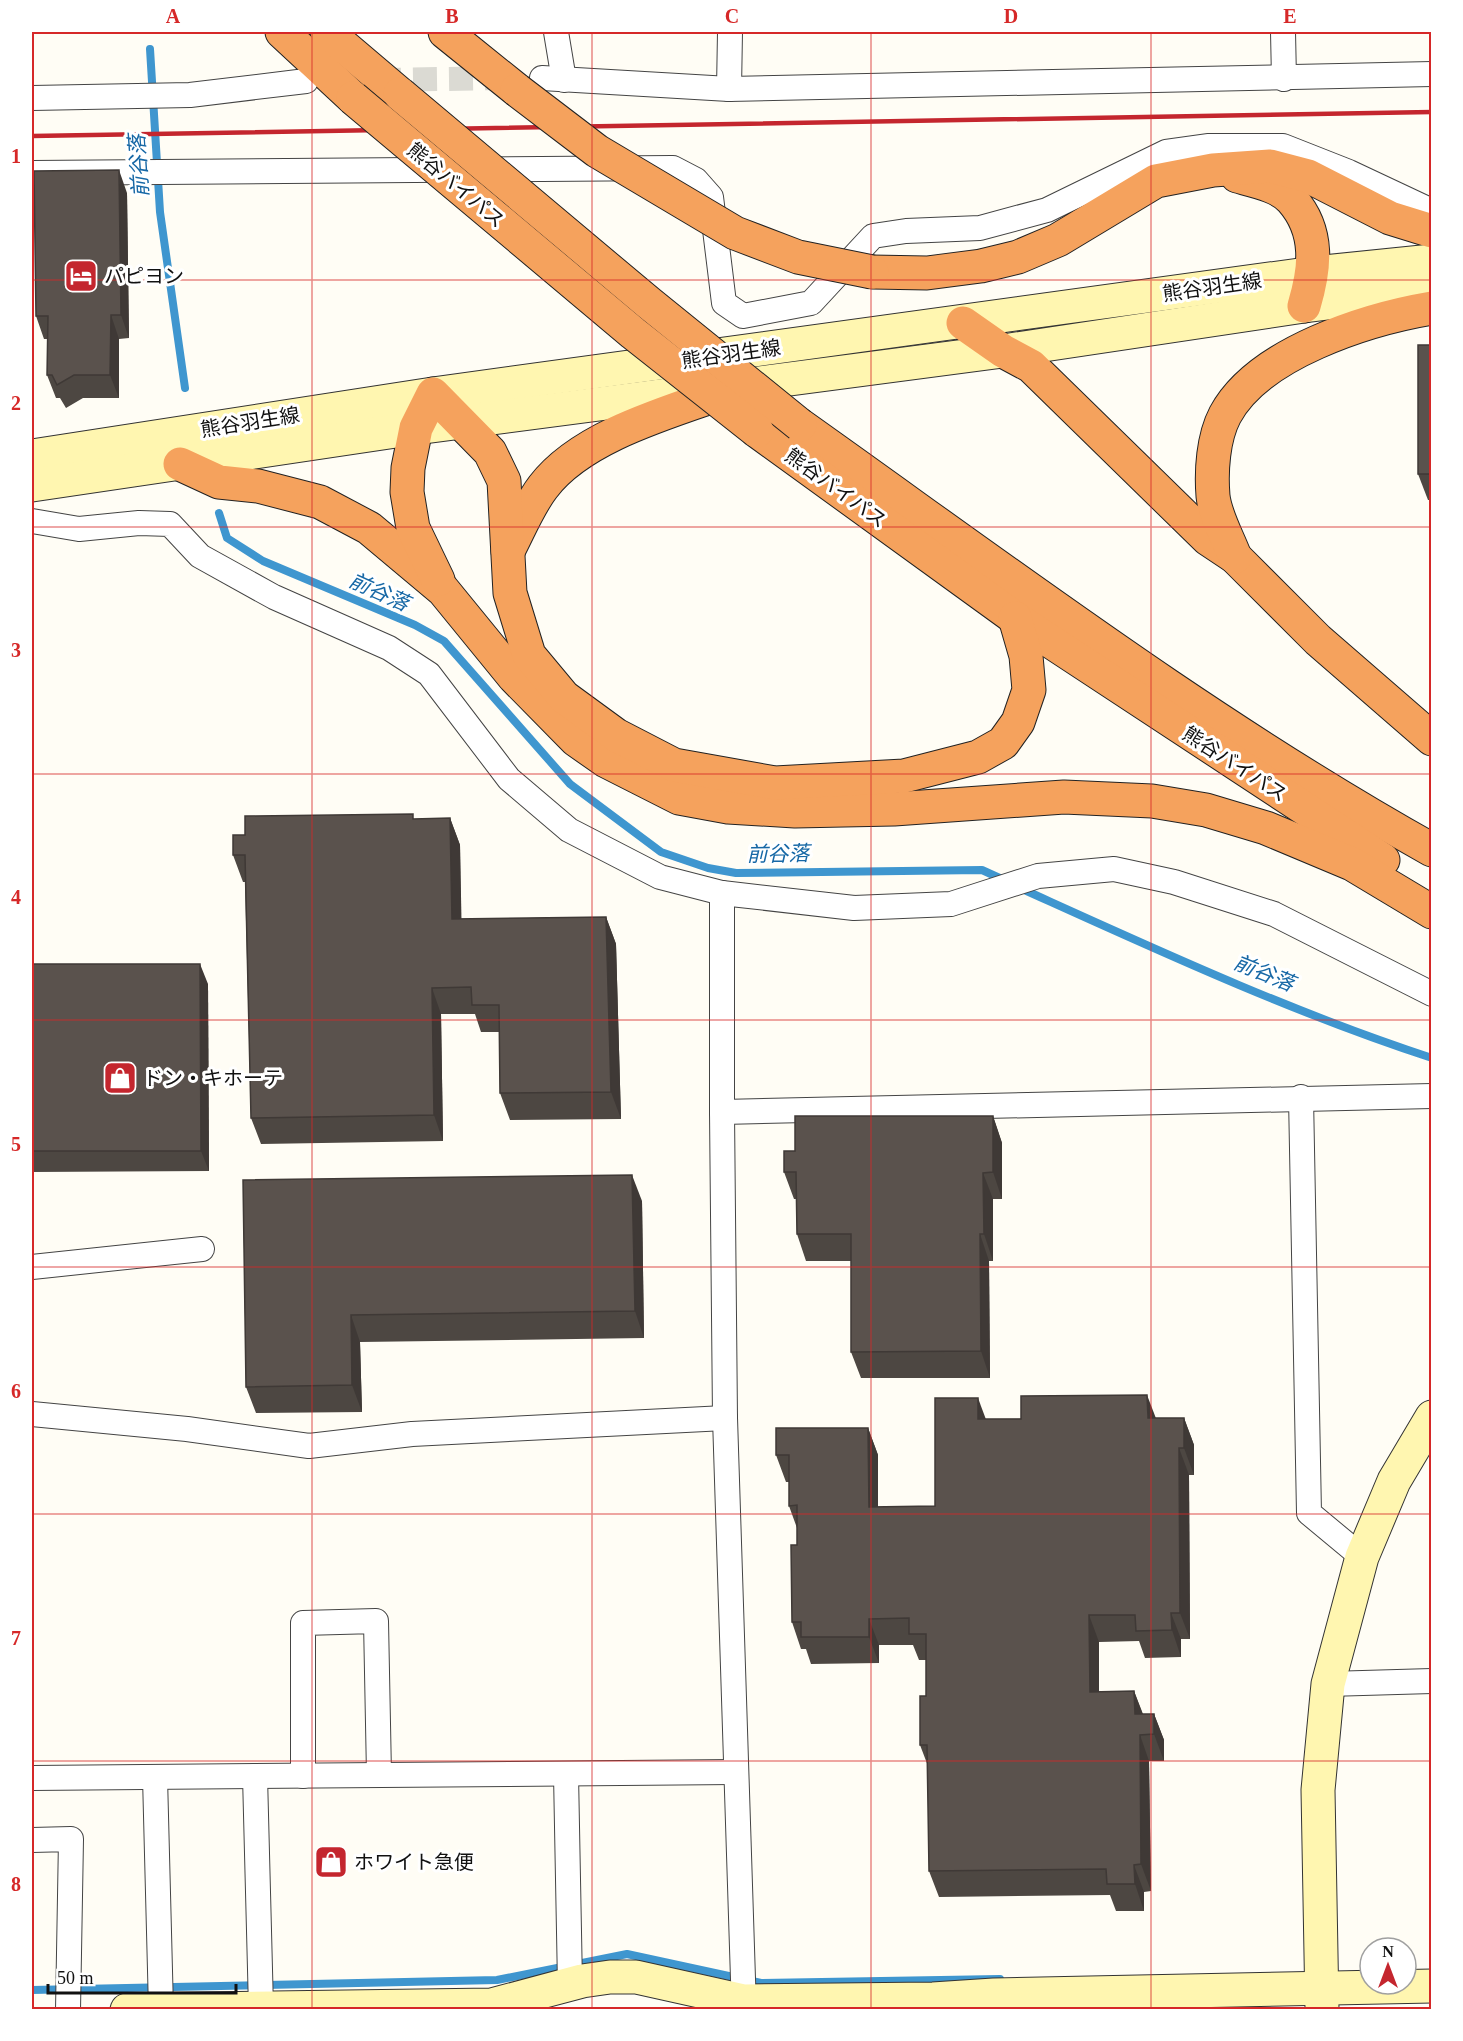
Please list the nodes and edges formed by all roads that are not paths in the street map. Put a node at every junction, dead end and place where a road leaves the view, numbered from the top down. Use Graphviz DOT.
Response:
graph roads {
  1 [pos="282,32"];
  2 [pos="327,32"];
  3 [pos="445,32"];
  4 [pos="556,32"];
  5 [pos="730,32"];
  6 [pos="1283,32"];
  7 [pos="1431,74"];
  8 [pos="1284,78"];
  9 [pos="306,81"];
  10 [pos="541,83"];
  11 [pos="729,88"];
  12 [pos="32,99"];
  13 [pos="1212,170"];
  14 [pos="32,173"];
  15 [pos="1431,211"];
  16 [pos="1431,231"];
  17 [pos="1431,261"];
  18 [pos="1314,273"];
  19 [pos="1431,290"];
  20 [pos="1304,306"];
  21 [pos="1431,308"];
  22 [pos="963,323"];
  23 [pos="1003,351"];
  24 [pos="741,386"];
  25 [pos="433,394"];
  26 [pos="465,424"];
  27 [pos="416,428"];
  28 [pos="32,456"];
  29 [pos="180,464"];
  30 [pos="32,485"];
  31 [pos="32,521"];
  32 [pos="508,552"];
  33 [pos="1235,557"];
  34 [pos="442,590"];
  35 [pos="1015,618"];
  36 [pos="1431,739"];
  37 [pos="1431,850"];
  38 [pos="1431,888"];
  39 [pos="722,893"];
  40 [pos="1431,912"];
  41 [pos="1431,994"];
  42 [pos="1431,1096"];
  43 [pos="1301,1097"];
  44 [pos="722,1112"];
  45 [pos="202,1249"];
  46 [pos="32,1267"];
  47 [pos="32,1414"];
  48 [pos="1431,1417"];
  49 [pos="725,1418"];
  50 [pos="1362,1557"];
  51 [pos="1431,1681"];
  52 [pos="1328,1684"];
  53 [pos="735,1772"];
  54 [pos="566,1774"];
  55 [pos="379,1775"];
  56 [pos="255,1776"];
  57 [pos="303,1776"];
  58 [pos="155,1777"];
  59 [pos="32,1778"];
  60 [pos="32,1840"];
  61 [pos="570,1984"];
  62 [pos="1321,1984"];
  63 [pos="1431,1986"];
  64 [pos="994,2002"];
  65 [pos="1102,2002"];
  66 [pos="744,2005"];
  67 [pos="261,2008"];
  68 [pos="365,2008"];
  69 [pos="161,2009"];
  70 [pos="68,2010"];
  71 [pos="127,2010"];
  1 -- 35 [label="highway, 熊谷バイパス, bridge"];
  2 -- 37 [label="highway, 熊谷バイパス, bridge"];
  3 -- 10 [label="highway"];
  4 -- 10 [label="street"];
  5 -- 11 [label="street"];
  6 -- 8 [label="street"];
  7 -- 8 [label="street"];
  8 -- 11 [label="street"];
  9 -- 12 [label="street"];
  10 -- 11 [label="street"];
  10 -- 13 [label="highway, bridge"];
  13 -- 16 [label="highway"];
  13 -- 18 [label="highway"];
  14 -- 15 [label="street"];
  17 -- 18 [label="main road, 熊谷羽生線"];
  18 -- 20 [label="highway"];
  18 -- 22 [label="main road, 熊谷羽生線"];
  19 -- 20 [label="main road, 熊谷羽生線"];
  20 -- 23 [label="main road, 熊谷羽生線"];
  21 -- 33 [label="highway"];
  22 -- 23 [label="highway"];
  22 -- 25 [label="main road, 熊谷羽生線"];
  23 -- 24 [label="main road, 熊谷羽生線"];
  23 -- 33 [label="highway"];
  24 -- 26 [label="main road, 熊谷羽生線"];
  24 -- 32 [label="highway"];
  25 -- 26 [label="highway"];
  25 -- 27 [label="highway"];
  25 -- 28 [label="main road, 熊谷羽生線"];
  26 -- 27 [label="main road, 熊谷羽生線"];
  26 -- 32 [label="highway"];
  27 -- 29 [label="main road, 熊谷羽生線"];
  27 -- 34 [label="highway"];
  29 -- 30 [label="main road, 熊谷羽生線"];
  29 -- 34 [label="highway"];
  31 -- 39 [label="street"];
  32 -- 35 [label="highway"];
  33 -- 36 [label="highway"];
  34 -- 40 [label="highway"];
  35 -- 38 [label="highway, 熊谷バイパス"];
  39 -- 41 [label="street"];
  39 -- 44 [label="street"];
  42 -- 43 [label="street"];
  43 -- 44 [label="street"];
  43 -- 50 [label="street"];
  44 -- 49 [label="street"];
  45 -- 46 [label="street"];
  47 -- 49 [label="street"];
  48 -- 50 [label="main road"];
  49 -- 53 [label="street"];
  50 -- 52 [label="main road"];
  51 -- 52 [label="street"];
  52 -- 62 [label="main road"];
  53 -- 54 [label="street"];
  53 -- 66 [label="street"];
  54 -- 55 [label="street"];
  54 -- 61 [label="street"];
  55 -- 57 [label="street"];
  55 -- 57 [label="street"];
  56 -- 57 [label="street"];
  56 -- 58 [label="street"];
  56 -- 67 [label="street"];
  58 -- 59 [label="street"];
  58 -- 69 [label="street"];
  60 -- 70 [label="street"];
  61 -- 66 [label="main road"];
  61 -- 68 [label="main road"];
  62 -- 63 [label="main road"];
  62 -- 65 [label="main road"];
  64 -- 65 [label="main road"];
  64 -- 66 [label="main road"];
  67 -- 68 [label="main road"];
  67 -- 69 [label="main road"];
  69 -- 71 [label="main road"];
}
